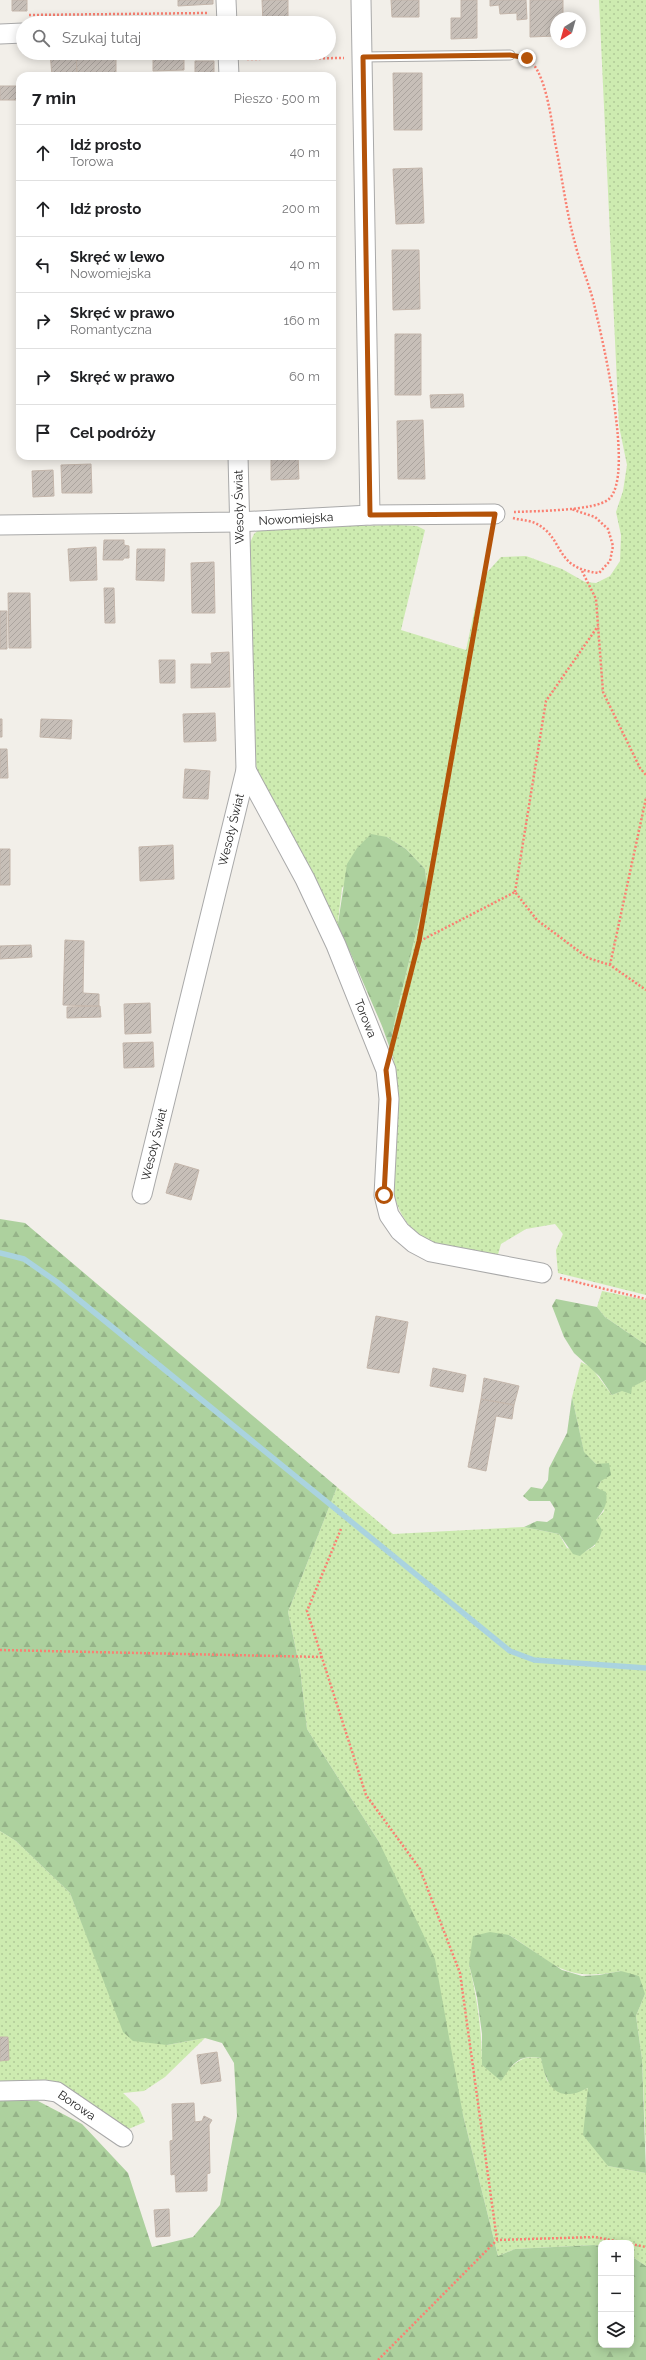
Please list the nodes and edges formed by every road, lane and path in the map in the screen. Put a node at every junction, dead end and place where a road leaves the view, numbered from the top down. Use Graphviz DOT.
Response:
graph roads {
  1 [pos="362,0"];
  2 [pos="227,12"];
  3 [pos="159,16"];
  4 [pos="16,27"];
  5 [pos="0,34"];
  6 [pos="510,55"];
  7 [pos="363,57"];
  8 [pos="336,58"];
  9 [pos="296,60"];
  10 [pos="228,63"];
  11 [pos="238,460"];
  12 [pos="568,508"];
  13 [pos="495,514"];
  14 [pos="370,515"];
  15 [pos="240,522"];
  16 [pos="0,525"];
  17 [pos="582,571"];
  18 [pos="598,626"];
  19 [pos="246,770"];
  20 [pos="646,774"];
  21 [pos="646,798"];
  22 [pos="515,892"];
  23 [pos="419,941"];
  24 [pos="610,965"];
  25 [pos="646,990"];
  26 [pos="394,1039"];
  27 [pos="142,1194"];
  28 [pos="542,1273"];
  29 [pos="646,1298"];
  30 [pos="340,1529"];
  31 [pos="0,1650"];
  32 [pos="322,1657"];
  33 [pos="0,2091"];
  34 [pos="123,2137"];
  35 [pos="497,2240"];
  36 [pos="611,2240"];
  37 [pos="634,2245"];
  38 [pos="646,2247"];
  39 [pos="378,2360"];
  1 -- 7 [label="street"];
  2 -- 3 [label="path"];
  4 -- 5 [label="street"];
  6 -- 7 [label="lane"];
  6 -- 12 [label="path"];
  7 -- 8 [label="path"];
  7 -- 14 [label="street"];
  9 -- 10 [label="path"];
  11 -- 15 [label="street, Wesoły Świat"];
  12 -- 13 [label="path"];
  12 -- 17 [label="path"];
  13 -- 14 [label="street, Nowomiejska"];
  13 -- 17 [label="path"];
  13 -- 23 [label="path"];
  14 -- 15 [label="street, Nowomiejska"];
  15 -- 16 [label="street, Nowomiejska"];
  15 -- 19 [label="street, Wesoły Świat"];
  17 -- 18 [label="path"];
  18 -- 20 [label="path"];
  18 -- 22 [label="path"];
  19 -- 27 [label="street, Wesoły Świat"];
  19 -- 28 [label="street, Torowa"];
  21 -- 24 [label="path"];
  22 -- 23 [label="path"];
  22 -- 24 [label="path"];
  23 -- 26 [label="path"];
  24 -- 25 [label="path"];
  28 -- 29 [label="path"];
  30 -- 32 [label="path"];
  31 -- 32 [label="path"];
  32 -- 35 [label="path"];
  33 -- 34 [label="street, Borowa"];
  35 -- 36 [label="path"];
  35 -- 39 [label="path"];
  37 -- 38 [label="path"];
}
